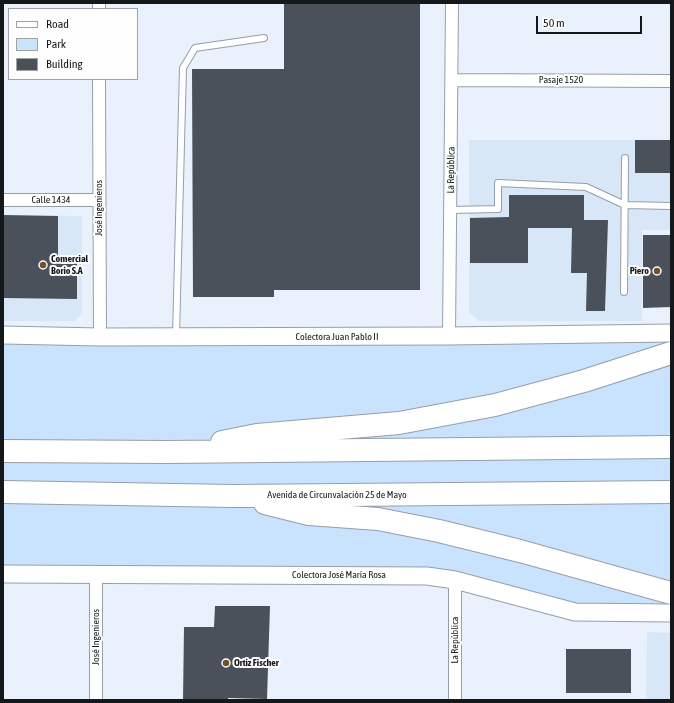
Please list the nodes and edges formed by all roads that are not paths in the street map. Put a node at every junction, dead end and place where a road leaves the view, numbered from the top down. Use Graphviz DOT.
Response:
graph roads {
  1 [pos="452,3"];
  2 [pos="264,38"];
  3 [pos="99,80"];
  4 [pos="452,80"];
  5 [pos="671,81"];
  6 [pos="625,158"];
  7 [pos="3,200"];
  8 [pos="99,200"];
  9 [pos="624,205"];
  10 [pos="671,206"];
  11 [pos="450,210"];
  12 [pos="624,292"];
  13 [pos="671,334"];
  14 [pos="3,335"];
  15 [pos="449,336"];
  16 [pos="100,337"];
  17 [pos="176,337"];
  18 [pos="671,353"];
  19 [pos="671,447"];
  20 [pos="3,450"];
  21 [pos="168,452"];
  22 [pos="3,492"];
  23 [pos="671,492"];
  24 [pos="233,496"];
  25 [pos="3,574"];
  26 [pos="96,574"];
  27 [pos="455,580"];
  28 [pos="671,593"];
  29 [pos="671,613"];
  30 [pos="96,700"];
  31 [pos="455,700"];
  1 -- 4 [label="street, La República"];
  2 -- 17 [label="lane"];
  3 -- 8 [label="street, José Ingenieros"];
  4 -- 5 [label="street, Pasaje 1520"];
  4 -- 11 [label="street, La República"];
  6 -- 9 [label="lane"];
  7 -- 8 [label="street, Calle 1434"];
  8 -- 16 [label="street, José Ingenieros"];
  9 -- 10 [label="lane"];
  9 -- 11 [label="lane"];
  9 -- 12 [label="lane"];
  11 -- 15 [label="street, La República"];
  13 -- 15 [label="main road, Colectora Juan Pablo II"];
  14 -- 16 [label="main road, Colectora Juan Pablo II"];
  15 -- 17 [label="main road, Colectora Juan Pablo II"];
  16 -- 17 [label="main road, Colectora Juan Pablo II"];
  18 -- 21 [label="highway"];
  19 -- 21 [label="highway"];
  20 -- 21 [label="highway"];
  22 -- 24 [label="highway, Avenida de Circunvalación 25 de Mayo"];
  23 -- 24 [label="highway, Avenida de Circunvalación 25 de Mayo"];
  24 -- 28 [label="highway"];
  25 -- 26 [label="main road, Colectora José María Rosa"];
  26 -- 27 [label="main road, Colectora José María Rosa"];
  26 -- 30 [label="street, José Ingenieros"];
  27 -- 29 [label="main road, Colectora José María Rosa"];
  27 -- 31 [label="street, La República"];
}
